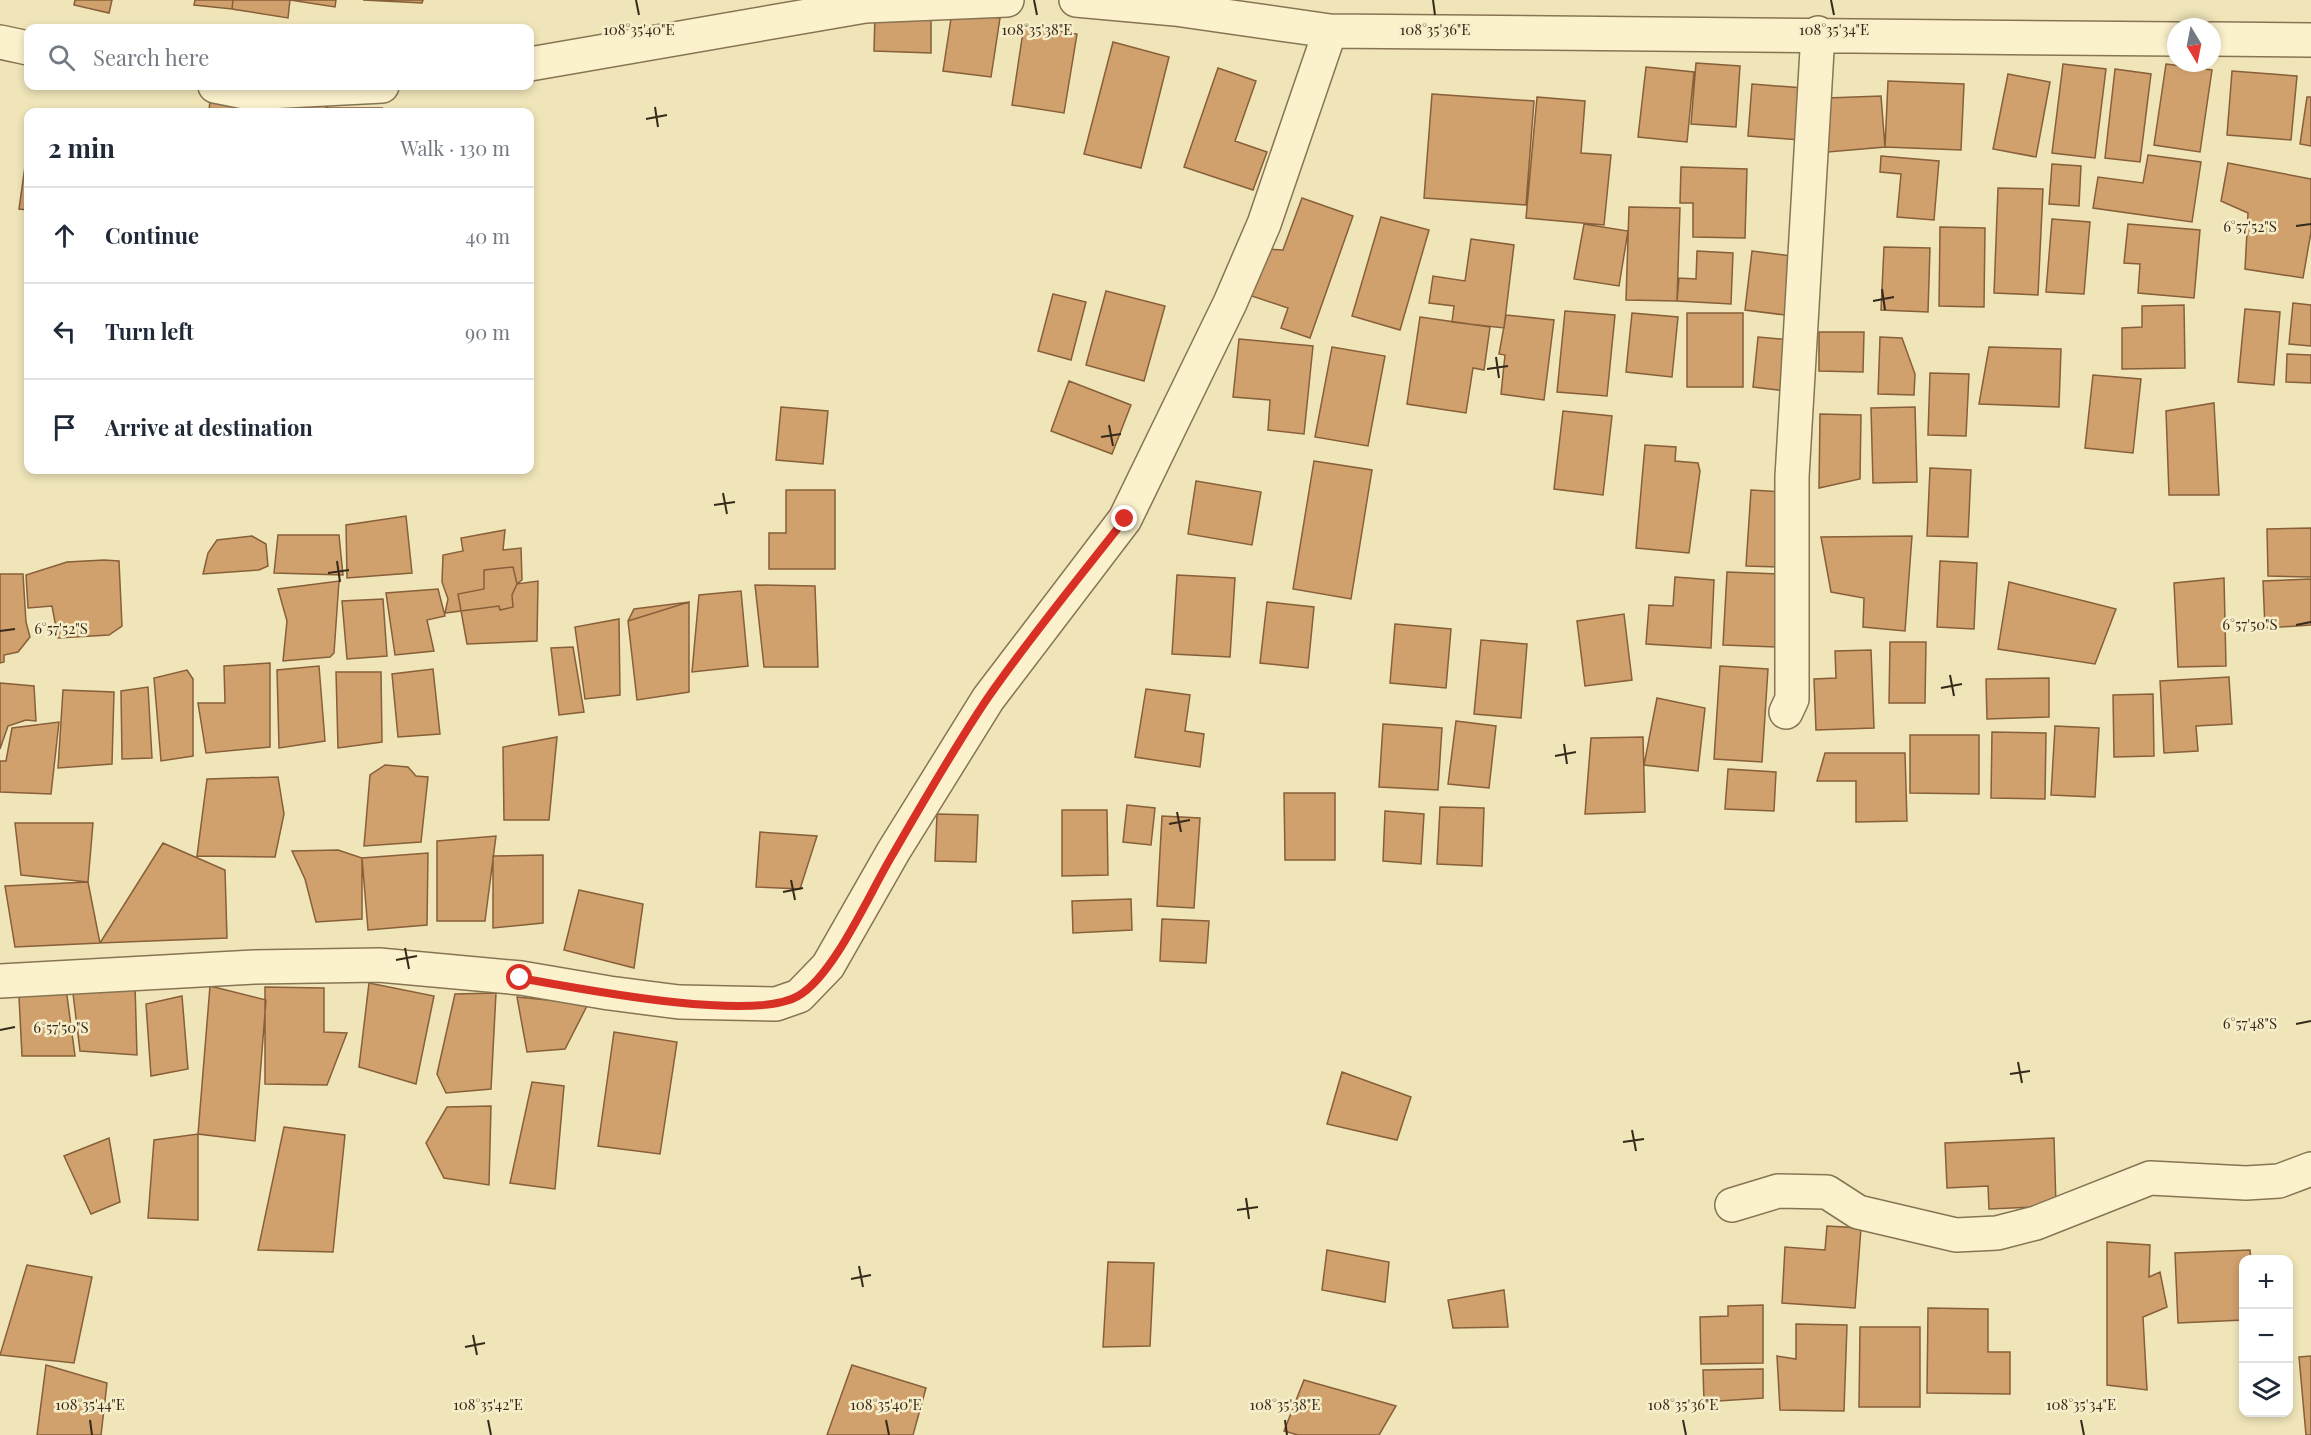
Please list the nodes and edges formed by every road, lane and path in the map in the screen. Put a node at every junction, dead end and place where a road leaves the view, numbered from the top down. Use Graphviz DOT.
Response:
graph roads {
  1 [pos="1007,0"];
  2 [pos="1076,0"];
  3 [pos="1330,31"];
  4 [pos="1818,33"];
  5 [pos="2167,39"];
  6 [pos="2221,39"];
  7 [pos="2311,40"];
  8 [pos="0,42"];
  9 [pos="24,47"];
  10 [pos="534,63"];
  11 [pos="235,90"];
  12 [pos="307,90"];
  13 [pos="1786,712"];
  14 [pos="0,981"];
  15 [pos="2311,1169"];
  16 [pos="1732,1205"];
  1 -- 10 [label="street"];
  2 -- 3 [label="street"];
  3 -- 4 [label="street"];
  3 -- 14 [label="street"];
  4 -- 5 [label="street"];
  4 -- 13 [label="street"];
  6 -- 7 [label="street"];
  8 -- 9 [label="street"];
  11 -- 12 [label="street"];
  15 -- 16 [label="street"];
}
